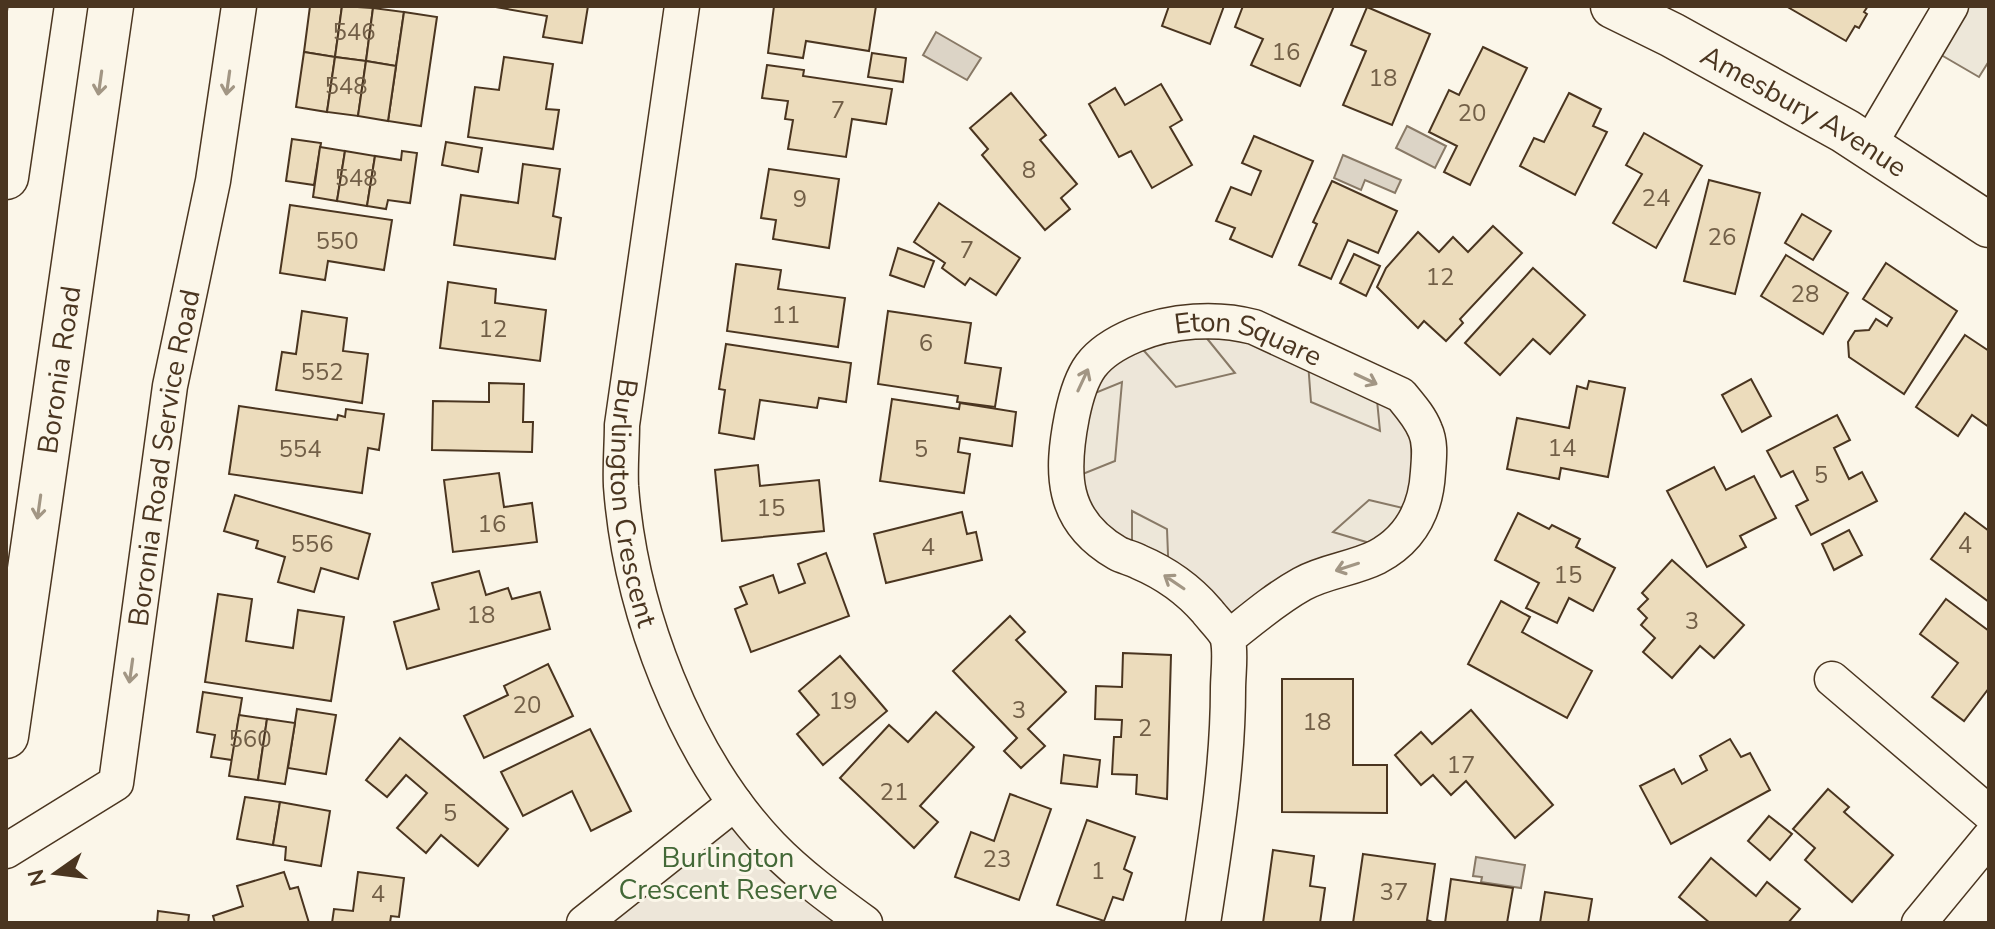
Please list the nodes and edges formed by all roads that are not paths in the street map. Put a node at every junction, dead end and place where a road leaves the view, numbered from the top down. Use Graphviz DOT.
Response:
graph roads {
  1 [pos="111,6"];
  2 [pos="239,6"];
  3 [pos="682,6"];
  4 [pos="1613,6"];
  5 [pos="1951,6"];
  6 [pos="22,18"];
  7 [pos="1868,147"];
  8 [pos="6,177"];
  9 [pos="1989,225"];
  10 [pos="1228,638"];
  11 [pos="1832,679"];
  12 [pos="6,736"];
  13 [pos="735,803"];
  14 [pos="1989,813"];
  15 [pos="1989,838"];
  16 [pos="6,851"];
  17 [pos="584,923"];
  18 [pos="865,923"];
  19 [pos="1203,923"];
  20 [pos="1919,923"];
  1 -- 12 [label="main road, Boronia Road, one-way"];
  2 -- 16 [label="street, Boronia Road Service Road, one-way"];
  3 -- 13 [label="street, Burlington Crescent"];
  4 -- 7 [label="main road, Amesbury Avenue"];
  5 -- 7 [label="street"];
  6 -- 8 [label="main road"];
  7 -- 9 [label="main road, Amesbury Avenue"];
  10 -- 10 [label="street, Eton Square, one-way"];
  10 -- 19 [label="street"];
  11 -- 14 [label="street"];
  13 -- 17 [label="street"];
  13 -- 18 [label="street, Burlington Crescent"];
  15 -- 20 [label="street"];
}
